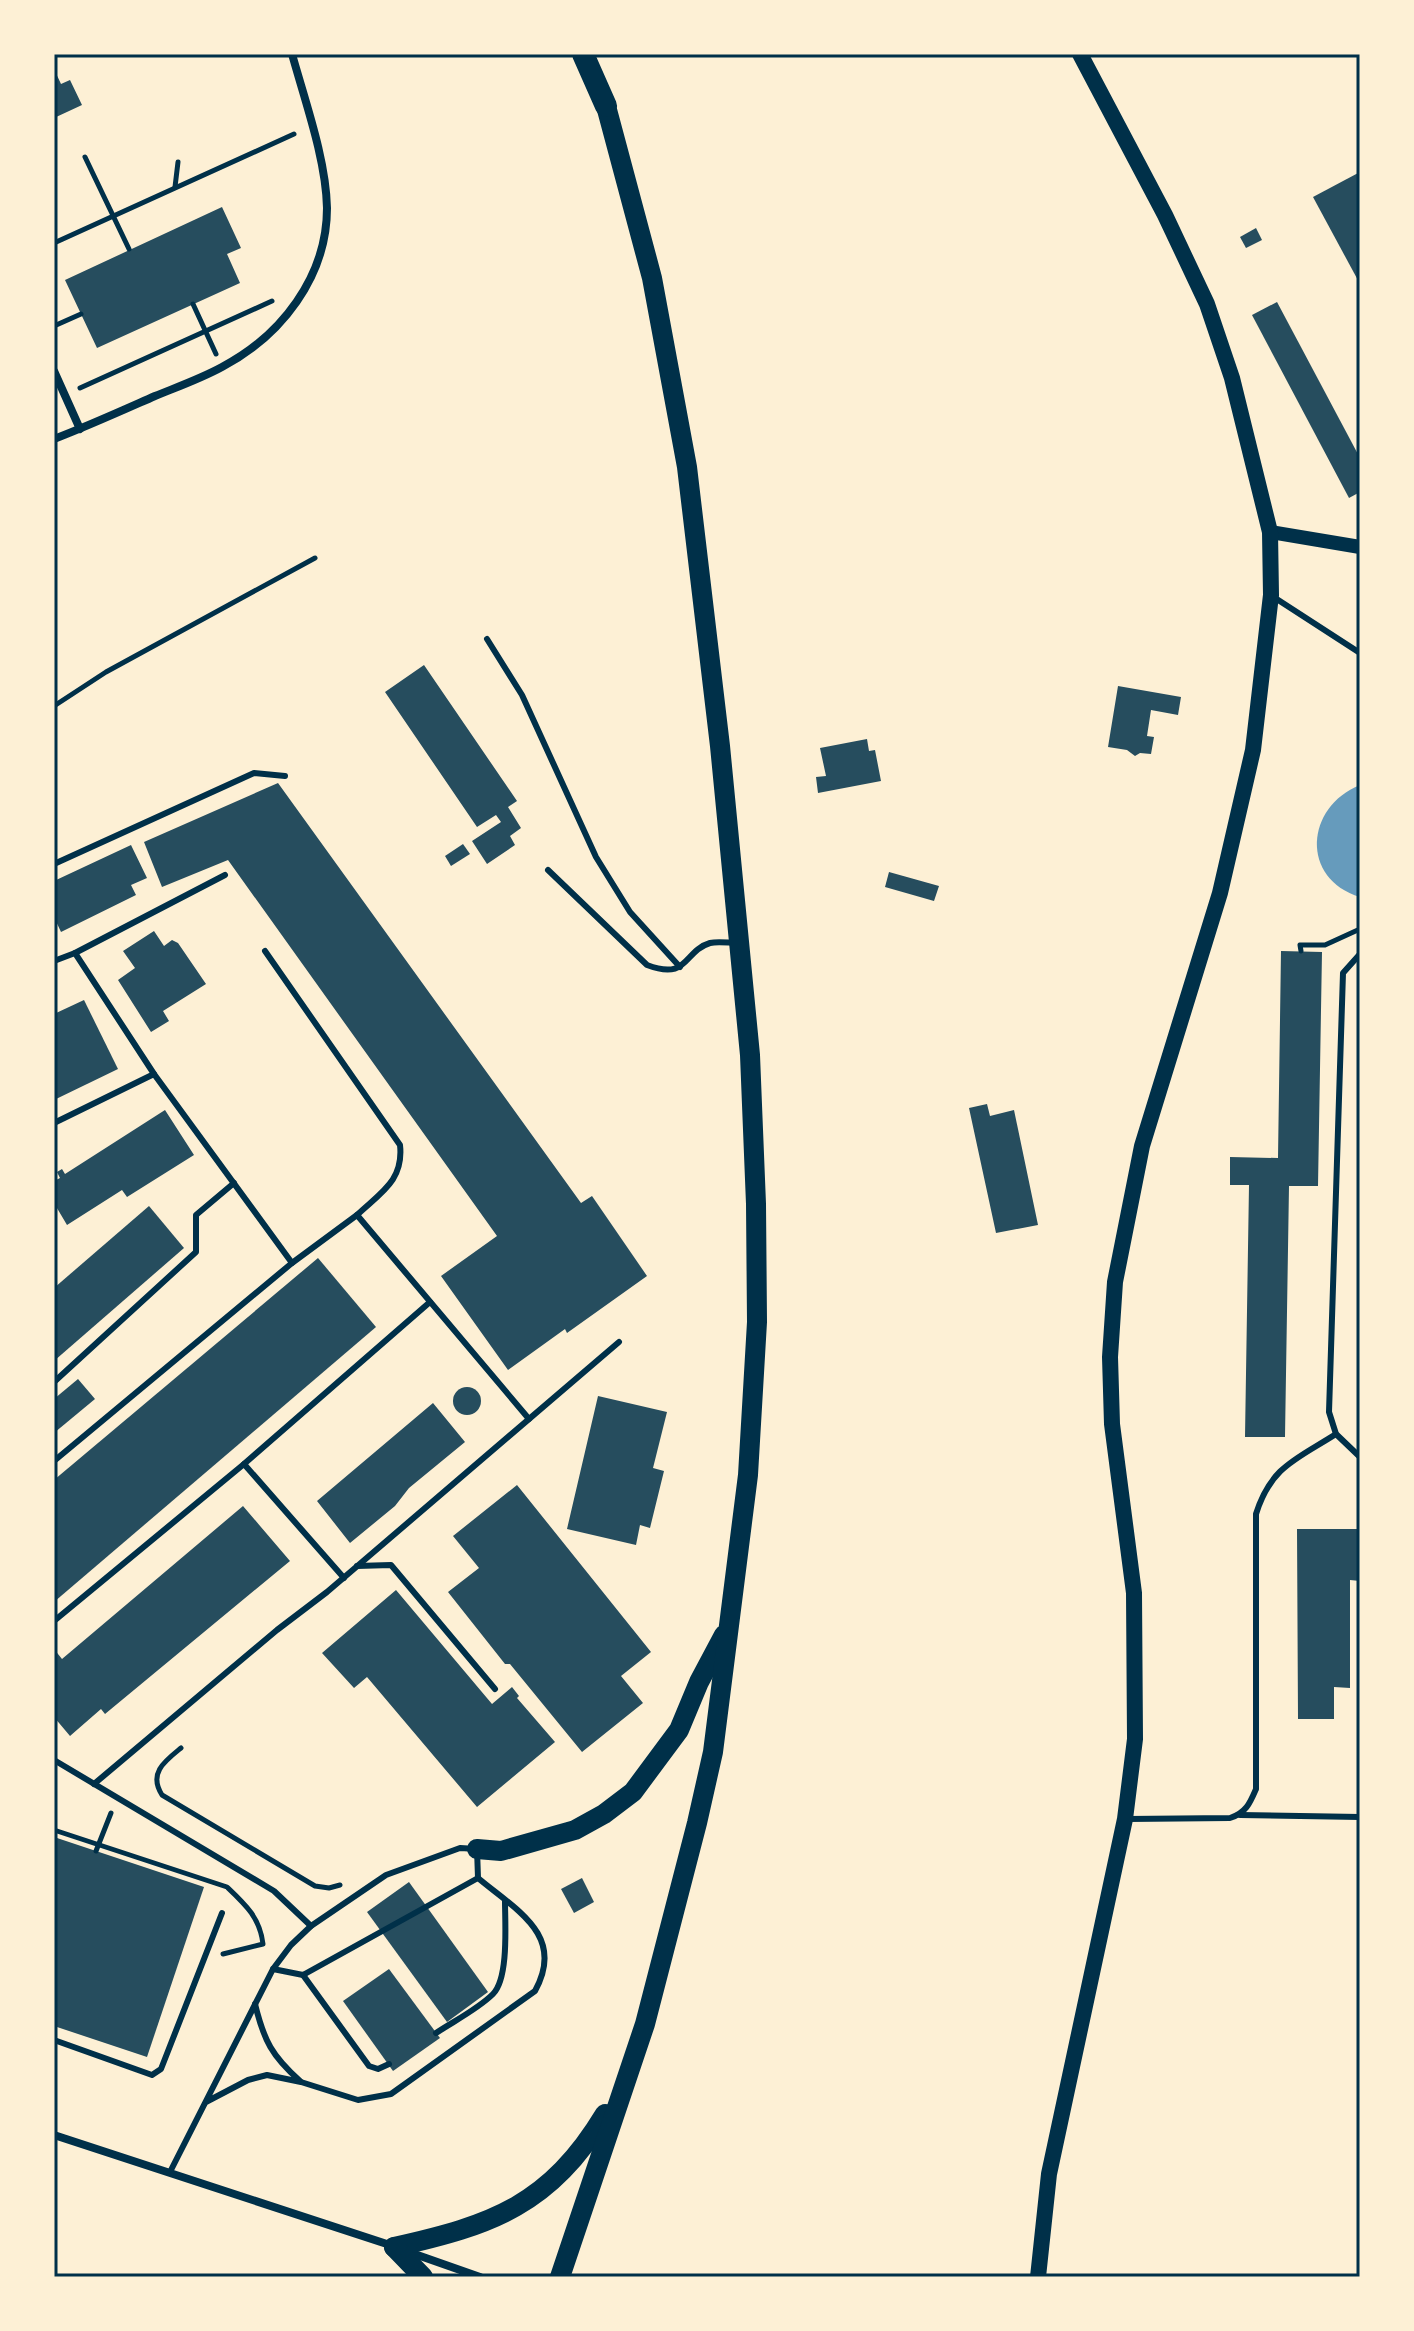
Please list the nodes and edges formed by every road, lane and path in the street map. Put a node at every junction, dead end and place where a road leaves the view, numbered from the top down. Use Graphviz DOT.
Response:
graph roads {
  1 [pos="292,54"];
  2 [pos="583,54"];
  3 [pos="594,54"];
  4 [pos="1080,54"];
  5 [pos="606,106"];
  6 [pos="290,119"];
  7 [pos="294,134"];
  8 [pos="297,148"];
  9 [pos="85,157"];
  10 [pos="178,162"];
  11 [pos="175,188"];
  12 [pos="113,216"];
  13 [pos="54,243"];
  14 [pos="129,249"];
  15 [pos="281,293"];
  16 [pos="193,304"];
  17 [pos="81,314"];
  18 [pos="54,326"];
  19 [pos="206,331"];
  20 [pos="222,367"];
  21 [pos="54,371"];
  22 [pos="65,395"];
  23 [pos="80,429"];
  24 [pos="54,439"];
  25 [pos="1270,532"];
  26 [pos="1360,547"];
  27 [pos="315,558"];
  28 [pos="1271,595"];
  29 [pos="487,639"];
  30 [pos="1360,653"];
  31 [pos="54,706"];
  32 [pos="285,776"];
  33 [pos="54,864"];
  34 [pos="548,870"];
  35 [pos="225,875"];
  36 [pos="1360,929"];
  37 [pos="741,942"];
  38 [pos="265,951"];
  39 [pos="1301,951"];
  40 [pos="75,953"];
  41 [pos="1360,954"];
  42 [pos="54,961"];
  43 [pos="680,967"];
  44 [pos="154,1074"];
  45 [pos="54,1123"];
  46 [pos="234,1183"];
  47 [pos="357,1215"];
  48 [pos="292,1263"];
  49 [pos="430,1302"];
  50 [pos="619,1342"];
  51 [pos="54,1382"];
  52 [pos="529,1419"];
  53 [pos="1336,1434"];
  54 [pos="1360,1457"];
  55 [pos="54,1461"];
  56 [pos="244,1464"];
  57 [pos="357,1566"];
  58 [pos="344,1578"];
  59 [pos="54,1621"];
  60 [pos="730,1624"];
  61 [pos="495,1689"];
  62 [pos="181,1748"];
  63 [pos="54,1760"];
  64 [pos="94,1784"];
  65 [pos="111,1813"];
  66 [pos="1240,1815"];
  67 [pos="1360,1817"];
  68 [pos="1125,1819"];
  69 [pos="54,1830"];
  70 [pos="97,1848"];
  71 [pos="477,1849"];
  72 [pos="478,1878"];
  73 [pos="348,1883"];
  74 [pos="505,1901"];
  75 [pos="222,1913"];
  76 [pos="311,1926"];
  77 [pos="204,1959"];
  78 [pos="273,1969"];
  79 [pos="303,1975"];
  80 [pos="255,2004"];
  81 [pos="436,2033"];
  82 [pos="54,2040"];
  83 [pos="389,2064"];
  84 [pos="301,2082"];
  85 [pos="624,2083"];
  86 [pos="206,2102"];
  87 [pos="54,2135"];
  88 [pos="170,2172"];
  89 [pos="394,2247"];
  90 [pos="423,2277"];
  91 [pos="480,2277"];
  92 [pos="560,2277"];
  93 [pos="1038,2277"];
  1 -- 20 [label="street"];
  2 -- 5 [label="highway"];
  3 -- 5 [label="highway"];
  4 -- 25 [label="main road"];
  5 -- 37 [label="main road"];
  6 -- 7 [label="path"];
  7 -- 8 [label="path"];
  7 -- 11 [label="path"];
  9 -- 12 [label="path"];
  10 -- 11 [label="path"];
  11 -- 12 [label="path"];
  12 -- 13 [label="path"];
  12 -- 14 [label="path"];
  15 -- 19 [label="path"];
  16 -- 19 [label="path"];
  17 -- 18 [label="path"];
  19 -- 20 [label="path"];
  19 -- 22 [label="path"];
  20 -- 23 [label="street"];
  21 -- 22 [label="street"];
  22 -- 23 [label="street"];
  23 -- 24 [label="street"];
  25 -- 26 [label="street"];
  25 -- 28 [label="main road"];
  27 -- 31 [label="path"];
  28 -- 30 [label="lane"];
  28 -- 68 [label="main road"];
  29 -- 43 [label="lane"];
  32 -- 33 [label="lane"];
  34 -- 43 [label="lane"];
  35 -- 40 [label="lane"];
  36 -- 39 [label="path"];
  37 -- 43 [label="lane"];
  37 -- 60 [label="main road"];
  38 -- 47 [label="lane"];
  40 -- 42 [label="lane"];
  40 -- 44 [label="lane"];
  41 -- 53 [label="lane"];
  44 -- 45 [label="lane"];
  44 -- 46 [label="lane"];
  46 -- 48 [label="lane"];
  46 -- 51 [label="lane"];
  47 -- 48 [label="lane"];
  47 -- 49 [label="lane"];
  48 -- 55 [label="lane"];
  49 -- 52 [label="lane"];
  49 -- 56 [label="lane"];
  50 -- 52 [label="lane"];
  52 -- 57 [label="lane"];
  53 -- 54 [label="lane"];
  53 -- 66 [label="lane"];
  56 -- 58 [label="lane"];
  56 -- 59 [label="lane"];
  57 -- 58 [label="lane"];
  57 -- 61 [label="lane"];
  58 -- 64 [label="lane"];
  60 -- 71 [label="main road"];
  60 -- 85 [label="main road"];
  62 -- 73 [label="path"];
  63 -- 64 [label="lane"];
  64 -- 76 [label="lane"];
  65 -- 70 [label="path"];
  66 -- 67 [label="lane"];
  66 -- 68 [label="lane"];
  68 -- 93 [label="main road"];
  69 -- 70 [label="path"];
  70 -- 77 [label="path"];
  71 -- 72 [label="lane"];
  71 -- 76 [label="lane"];
  72 -- 74 [label="lane"];
  72 -- 79 [label="lane"];
  74 -- 81 [label="lane"];
  74 -- 84 [label="lane"];
  75 -- 77 [label="lane"];
  76 -- 78 [label="lane"];
  77 -- 82 [label="lane"];
  78 -- 79 [label="lane"];
  78 -- 80 [label="lane"];
  79 -- 83 [label="lane"];
  80 -- 84 [label="lane"];
  80 -- 86 [label="lane"];
  84 -- 86 [label="lane"];
  85 -- 89 [label="main road"];
  85 -- 92 [label="main road"];
  86 -- 88 [label="lane"];
  87 -- 88 [label="street"];
  88 -- 89 [label="street"];
  89 -- 90 [label="main road"];
  89 -- 91 [label="street"];
}
